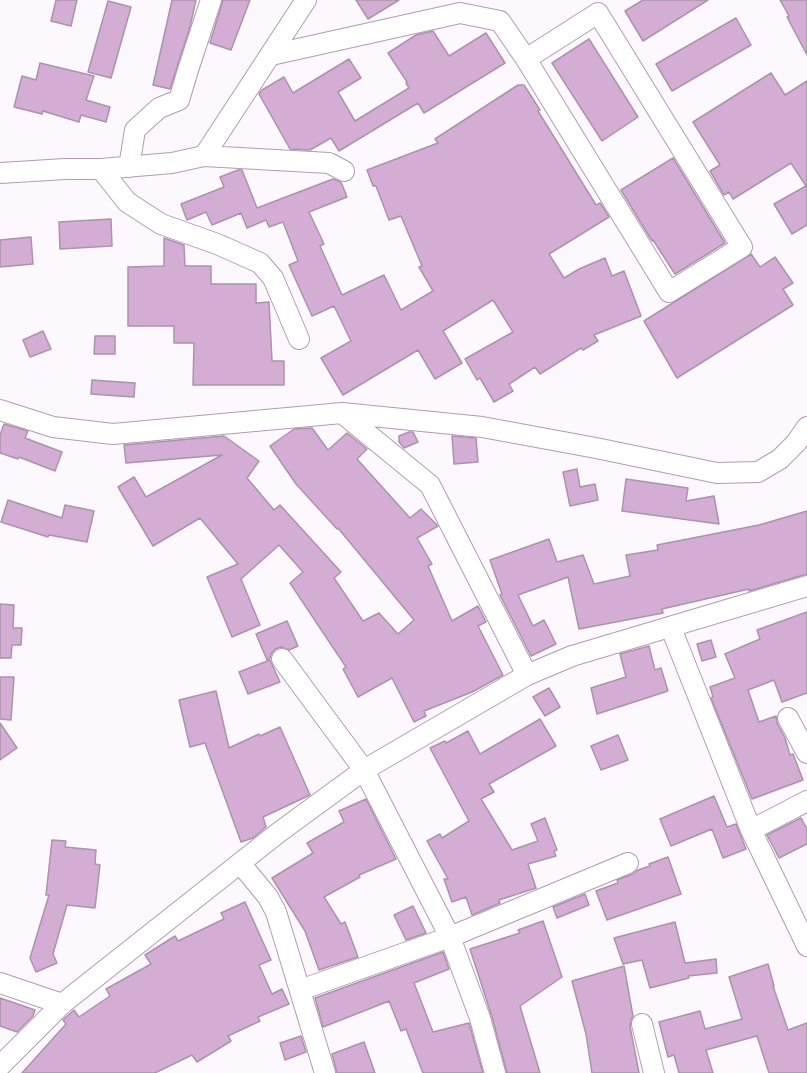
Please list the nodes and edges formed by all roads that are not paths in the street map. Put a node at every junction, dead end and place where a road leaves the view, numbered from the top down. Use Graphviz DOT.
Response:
graph roads {
  1 [pos="211,0"];
  2 [pos="306,0"];
  3 [pos="271,55"];
  4 [pos="526,59"];
  5 [pos="204,156"];
  6 [pos="129,166"];
  7 [pos="101,169"];
  8 [pos="344,171"];
  9 [pos="0,174"];
  10 [pos="299,339"];
  11 [pos="0,410"];
  12 [pos="342,413"];
  13 [pos="807,426"];
  14 [pos="807,586"];
  15 [pos="671,628"];
  16 [pos="282,659"];
  17 [pos="527,675"];
  18 [pos="788,718"];
  19 [pos="807,753"];
  20 [pos="364,770"];
  21 [pos="807,801"];
  22 [pos="751,830"];
  23 [pos="240,863"];
  24 [pos="628,863"];
  25 [pos="450,937"];
  26 [pos="807,946"];
  27 [pos="0,983"];
  28 [pos="300,990"];
  29 [pos="62,1004"];
  30 [pos="642,1024"];
  31 [pos="0,1065"];
  32 [pos="325,1073"];
  33 [pos="495,1073"];
  34 [pos="654,1073"];
  1 -- 6 [label="street"];
  2 -- 3 [label="street"];
  3 -- 4 [label="street"];
  3 -- 5 [label="street"];
  4 -- 4 [label="street"];
  5 -- 6 [label="street"];
  5 -- 8 [label="street"];
  6 -- 7 [label="street"];
  7 -- 9 [label="street"];
  7 -- 10 [label="street"];
  11 -- 12 [label="street"];
  12 -- 13 [label="street"];
  12 -- 17 [label="street"];
  14 -- 15 [label="street"];
  15 -- 17 [label="street"];
  15 -- 22 [label="street"];
  16 -- 20 [label="street"];
  17 -- 20 [label="street"];
  18 -- 19 [label="street"];
  20 -- 23 [label="street"];
  20 -- 25 [label="street"];
  21 -- 22 [label="street"];
  22 -- 26 [label="street"];
  23 -- 28 [label="street"];
  23 -- 29 [label="street"];
  24 -- 25 [label="street"];
  25 -- 28 [label="street"];
  25 -- 33 [label="street"];
  27 -- 29 [label="street"];
  28 -- 32 [label="street"];
  29 -- 31 [label="street"];
  30 -- 34 [label="street"];
}
